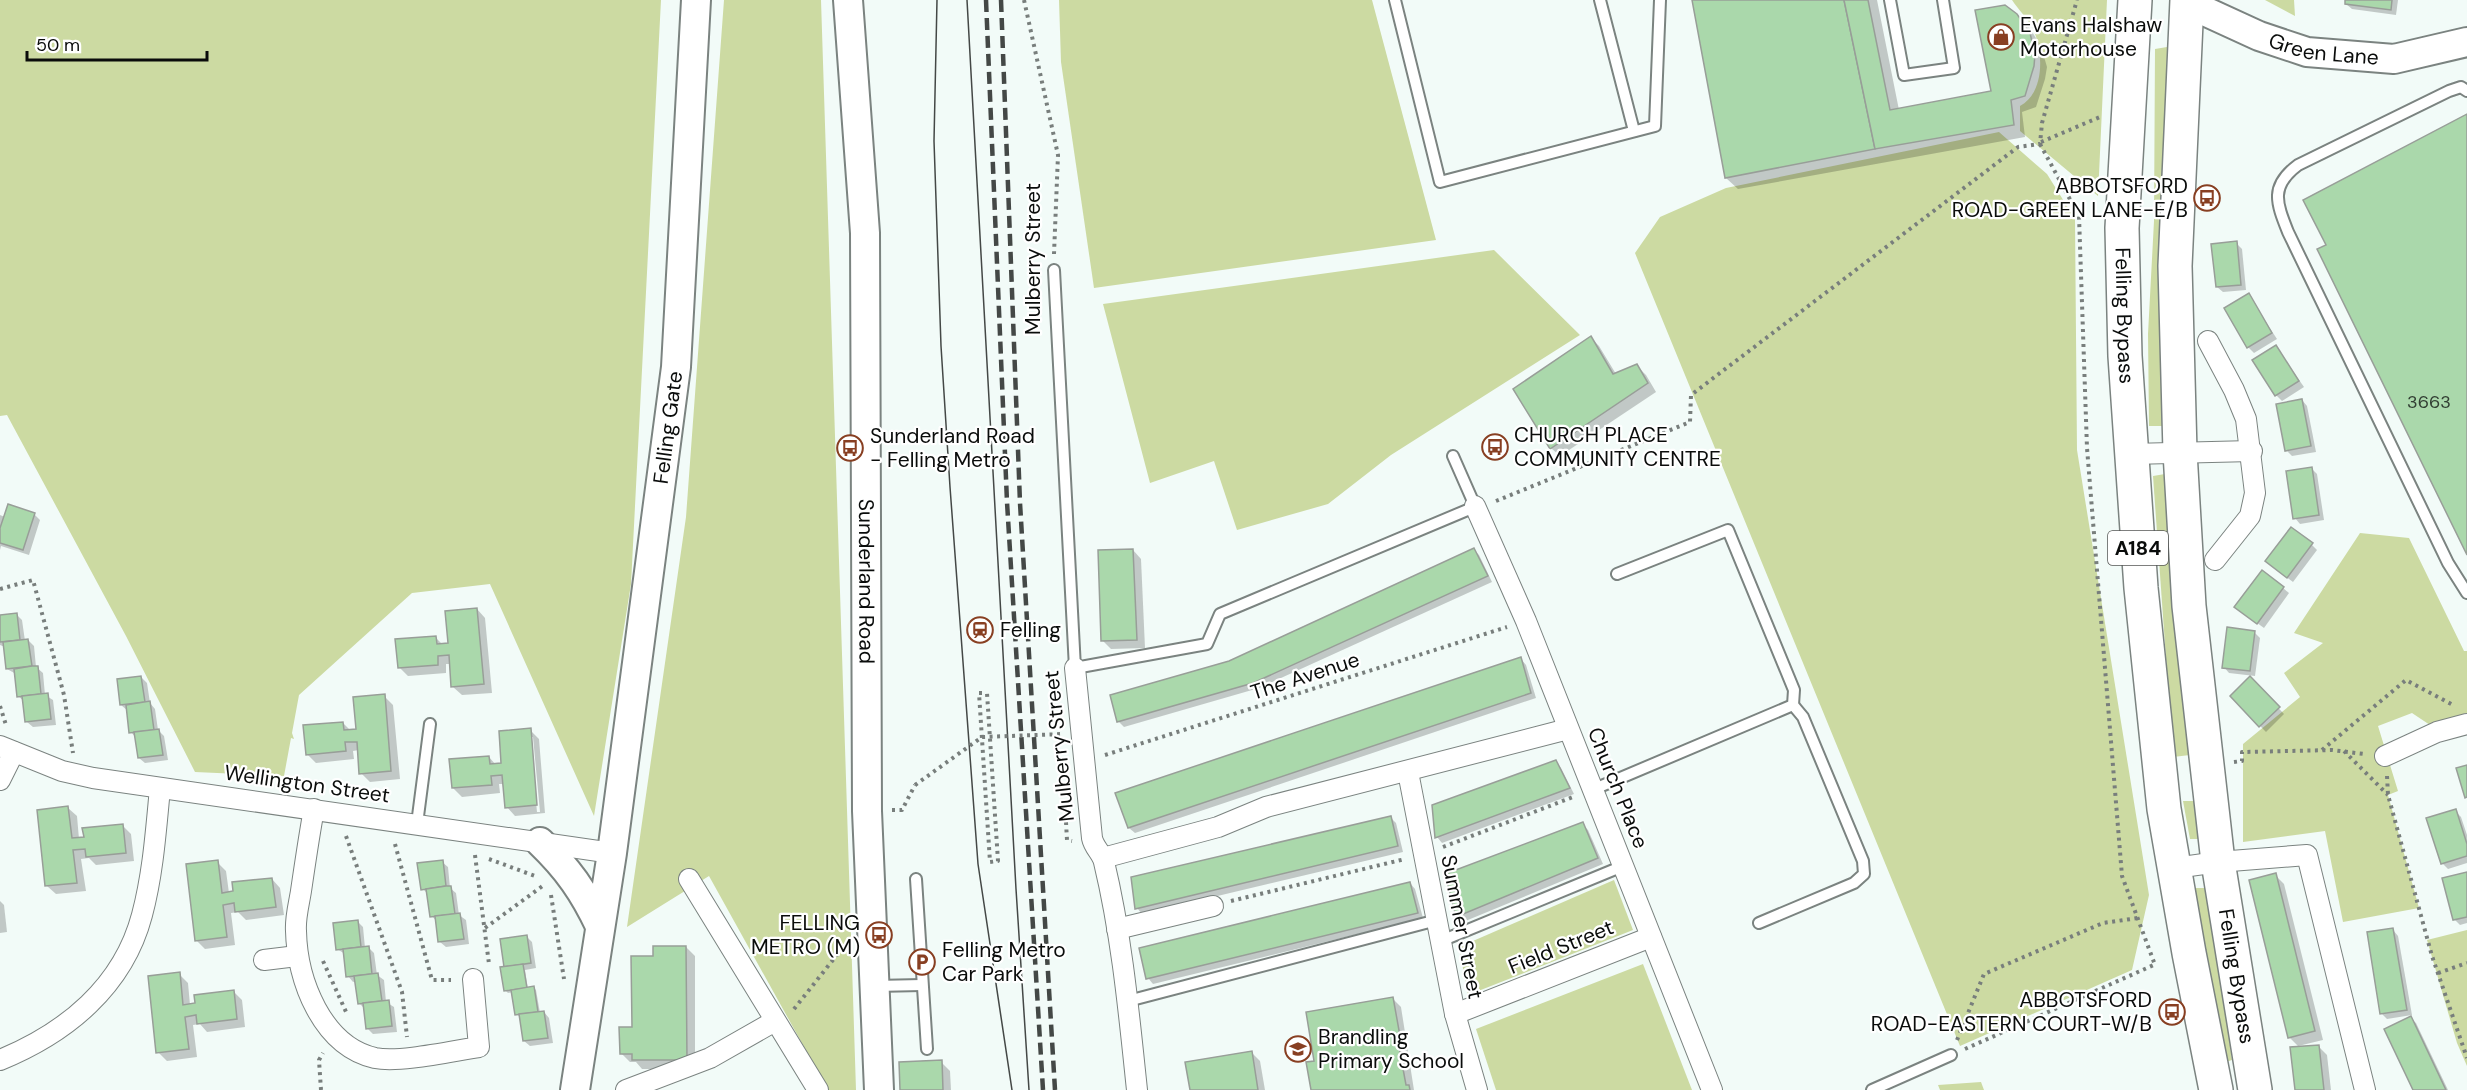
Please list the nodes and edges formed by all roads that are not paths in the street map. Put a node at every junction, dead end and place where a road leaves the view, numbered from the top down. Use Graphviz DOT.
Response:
graph roads {
  1 [pos="696,0"];
  2 [pos="848,0"];
  3 [pos="1395,0"];
  4 [pos="1600,0"];
  5 [pos="1659,0"];
  6 [pos="1890,0"];
  7 [pos="1943,0"];
  8 [pos="2135,0"];
  9 [pos="2185,1"];
  10 [pos="2467,42"];
  11 [pos="2467,91"];
  12 [pos="1634,131"];
  13 [pos="1054,270"];
  14 [pos="2208,341"];
  15 [pos="2252,451"];
  16 [pos="2180,452"];
  17 [pos="2132,454"];
  18 [pos="1453,456"];
  19 [pos="1479,506"];
  20 [pos="2215,560"];
  21 [pos="1617,574"];
  22 [pos="2467,593"];
  23 [pos="1075,668"];
  24 [pos="1793,705"];
  25 [pos="2462,715"];
  26 [pos="430,724"];
  27 [pos="1568,729"];
  28 [pos="7,749"];
  29 [pos="2385,756"];
  30 [pos="1408,772"];
  31 [pos="0,780"];
  32 [pos="160,788"];
  33 [pos="1592,790"];
  34 [pos="314,809"];
  35 [pos="417,824"];
  36 [pos="540,842"];
  37 [pos="612,853"];
  38 [pos="1103,858"];
  39 [pos="2218,862"];
  40 [pos="1623,866"];
  41 [pos="2175,868"];
  42 [pos="688,879"];
  43 [pos="916,879"];
  44 [pos="1213,906"];
  45 [pos="1437,920"];
  46 [pos="1759,923"];
  47 [pos="600,926"];
  48 [pos="1117,929"];
  49 [pos="1651,937"];
  50 [pos="1441,941"];
  51 [pos="297,956"];
  52 [pos="264,960"];
  53 [pos="473,979"];
  54 [pos="922,985"];
  55 [pos="875,986"];
  56 [pos="1128,1001"];
  57 [pos="1455,1014"];
  58 [pos="775,1021"];
  59 [pos="927,1049"];
  60 [pos="1951,1055"];
  61 [pos="0,1060"];
  62 [pos="575,1090"];
  63 [pos="626,1090"];
  64 [pos="818,1090"];
  65 [pos="879,1090"];
  66 [pos="1137,1090"];
  67 [pos="1477,1090"];
  68 [pos="1712,1090"];
  69 [pos="1872,1090"];
  70 [pos="2216,1090"];
  71 [pos="2255,1090"];
  72 [pos="2365,1090"];
  1 -- 37 [label="street, Felling Gate"];
  2 -- 55 [label="street, Sunderland Road"];
  3 -- 12 [label="lane"];
  4 -- 12 [label="lane"];
  5 -- 12 [label="lane"];
  6 -- 7 [label="lane"];
  8 -- 17 [label="highway, Felling Bypass / A184"];
  9 -- 10 [label="street, Green Lane"];
  9 -- 16 [label="highway, Felling Bypass / A184"];
  11 -- 22 [label="lane"];
  13 -- 23 [label="lane, Mulberry Street"];
  14 -- 15 [label="street"];
  15 -- 16 [label="street"];
  15 -- 20 [label="street"];
  16 -- 17 [label="street"];
  16 -- 39 [label="highway, Felling Bypass / A184"];
  17 -- 41 [label="highway, Felling Bypass / A184"];
  18 -- 19 [label="lane"];
  19 -- 23 [label="lane"];
  19 -- 27 [label="street, Church Place"];
  21 -- 24 [label="lane"];
  23 -- 38 [label="street, Mulberry Street"];
  24 -- 33 [label="lane"];
  24 -- 46 [label="lane"];
  25 -- 29 [label="street"];
  26 -- 35 [label="lane"];
  27 -- 30 [label="street"];
  27 -- 33 [label="street, Church Place"];
  28 -- 31 [label="street"];
  28 -- 32 [label="street, Wellington Street"];
  30 -- 38 [label="street"];
  30 -- 45 [label="street, Summer Street"];
  32 -- 34 [label="street, Wellington Street"];
  32 -- 61 [label="street"];
  33 -- 40 [label="street, Church Place"];
  34 -- 35 [label="street, Wellington Street"];
  34 -- 51 [label="street"];
  35 -- 36 [label="street, Wellington Street"];
  36 -- 37 [label="street, Wellington Street"];
  36 -- 47 [label="street"];
  37 -- 47 [label="street, Felling Gate"];
  38 -- 48 [label="street, Mulberry Street"];
  39 -- 41 [label="street"];
  39 -- 71 [label="highway, Felling Bypass / A184"];
  39 -- 72 [label="street"];
  40 -- 49 [label="street, Church Place"];
  40 -- 50 [label="lane"];
  41 -- 70 [label="highway, Felling Bypass / A184"];
  42 -- 58 [label="street"];
  43 -- 54 [label="lane"];
  44 -- 48 [label="street"];
  45 -- 50 [label="street, Summer Street"];
  45 -- 56 [label="lane"];
  47 -- 62 [label="street, Felling Gate"];
  48 -- 56 [label="street, Mulberry Street"];
  49 -- 57 [label="street, Field Street"];
  49 -- 68 [label="street, Church Place"];
  50 -- 57 [label="street, Summer Street"];
  51 -- 52 [label="street"];
  51 -- 53 [label="street"];
  54 -- 55 [label="lane"];
  54 -- 59 [label="lane"];
  55 -- 65 [label="street, Sunderland Road"];
  56 -- 66 [label="street, Mulberry Street"];
  57 -- 67 [label="street, Summer Street"];
  58 -- 63 [label="street"];
  58 -- 64 [label="street"];
  60 -- 69 [label="lane"];
}
